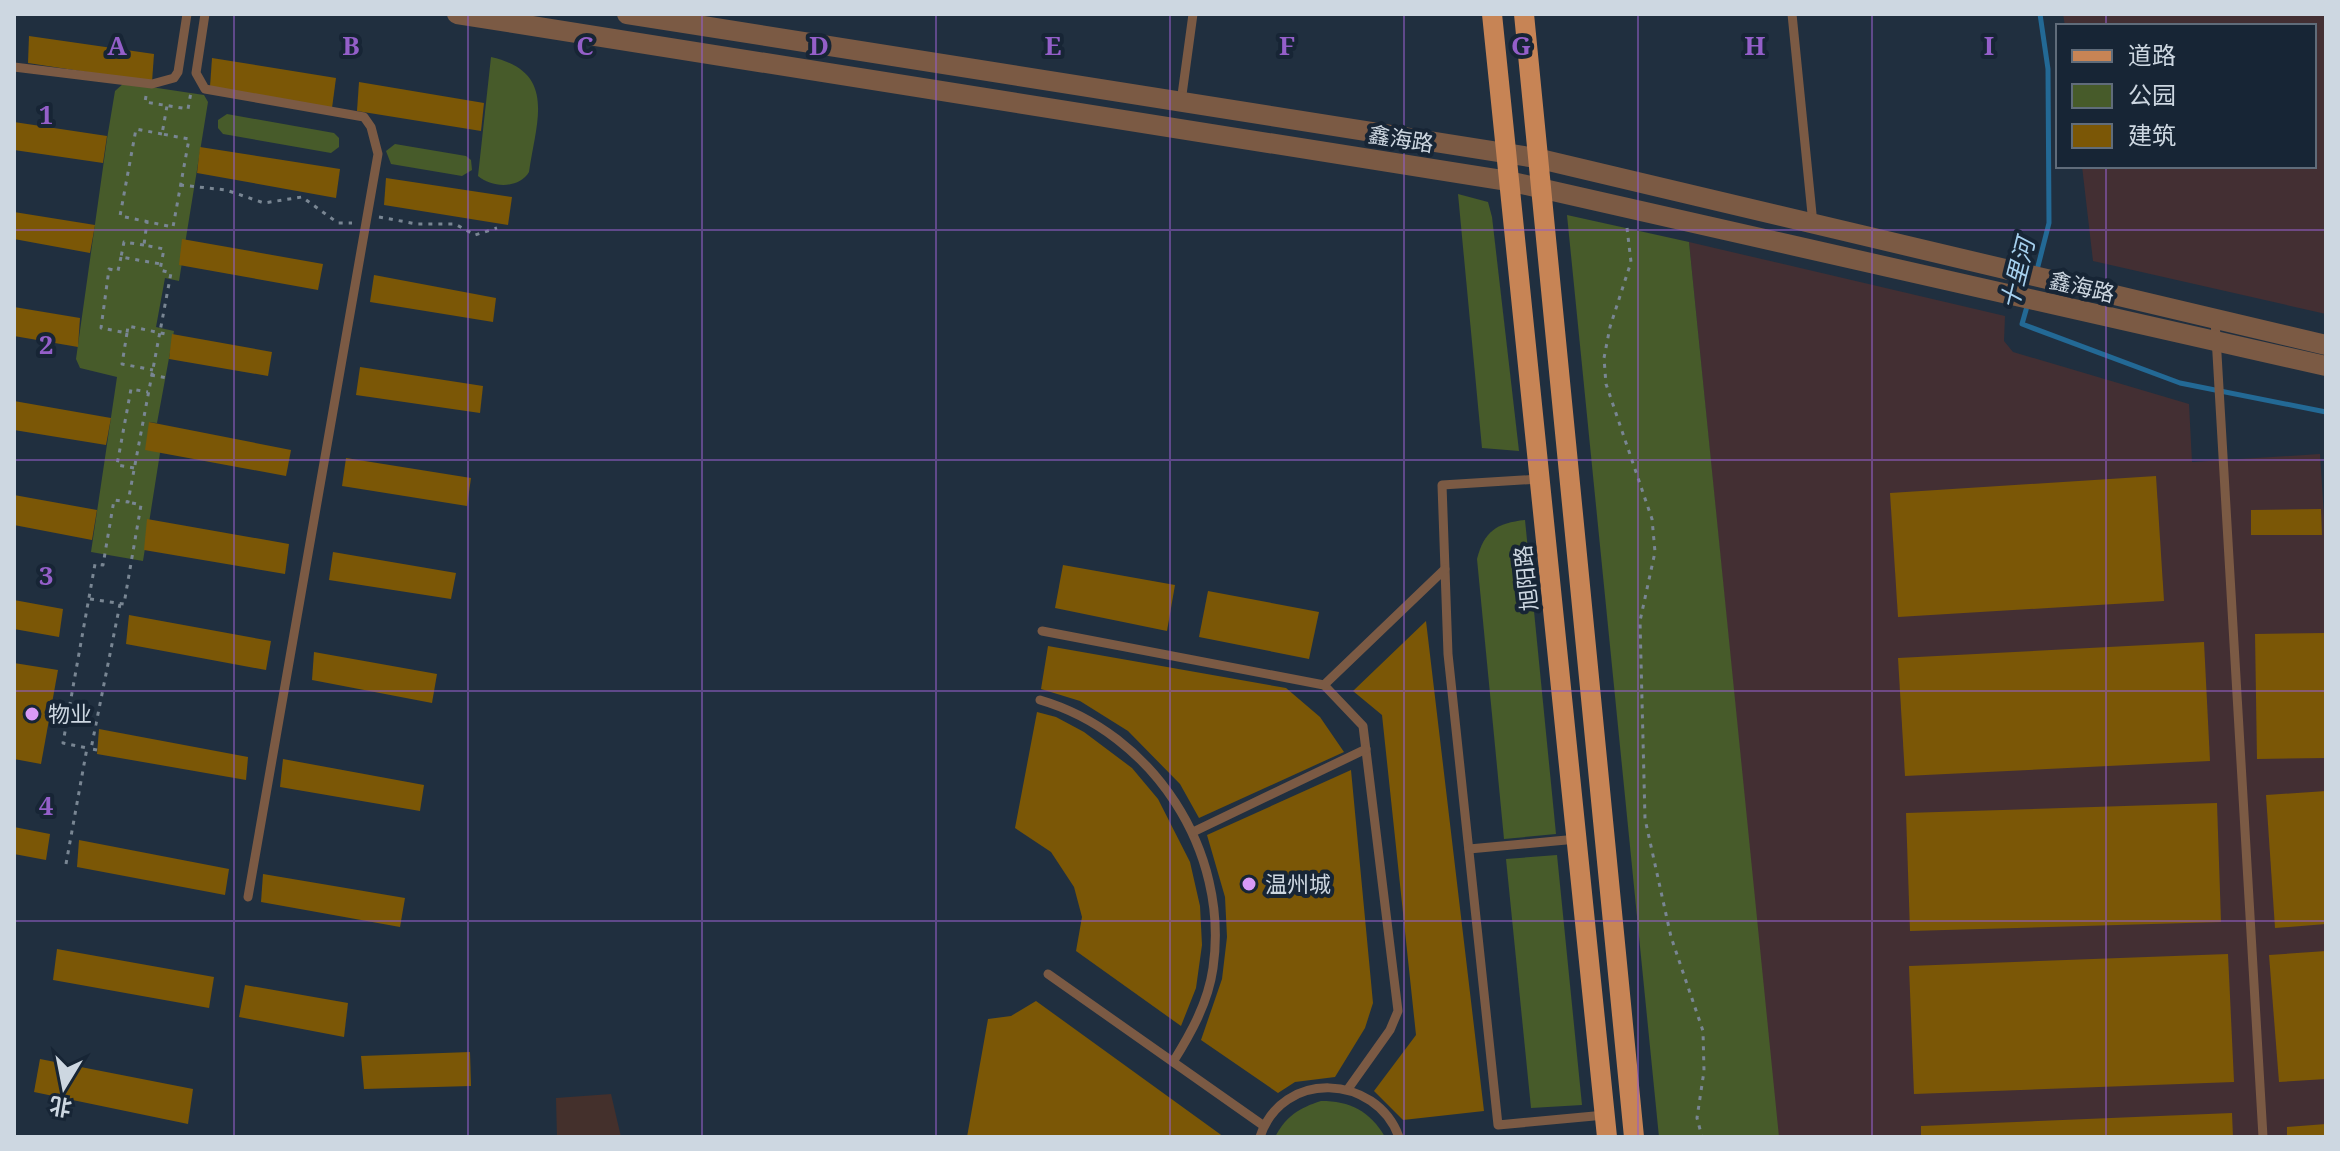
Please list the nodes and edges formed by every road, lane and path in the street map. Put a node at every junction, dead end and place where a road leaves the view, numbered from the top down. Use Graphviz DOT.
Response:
graph roads {
  1 [pos="187,14"];
  2 [pos="205,14"];
  3 [pos="457,14"];
  4 [pos="627,14"];
  5 [pos="1193,14"];
  6 [pos="1492,14"];
  7 [pos="1524,14"];
  8 [pos="1792,14"];
  9 [pos="14,67"];
  10 [pos="148,84"];
  11 [pos="191,92"];
  12 [pos="1181,102"];
  13 [pos="167,106"];
  14 [pos="162,134"];
  15 [pos="1507,153"];
  16 [pos="1536,158"];
  17 [pos="1508,181"];
  18 [pos="180,185"];
  19 [pos="1539,187"];
  20 [pos="367,217"];
  21 [pos="147,222"];
  22 [pos="1813,224"];
  23 [pos="1620,225"];
  24 [pos="497,228"];
  25 [pos="144,245"];
  26 [pos="121,257"];
  27 [pos="161,264"];
  28 [pos="2215,320"];
  29 [pos="127,333"];
  30 [pos="160,333"];
  31 [pos="170,335"];
  32 [pos="2326,345"];
  33 [pos="2215,352"];
  34 [pos="2326,366"];
  35 [pos="152,372"];
  36 [pos="167,378"];
  37 [pos="148,392"];
  38 [pos="134,468"];
  39 [pos="1540,479"];
  40 [pos="128,502"];
  41 [pos="1445,569"];
  42 [pos="89,598"];
  43 [pos="120,604"];
  44 [pos="1042,631"];
  45 [pos="1324,685"];
  46 [pos="1040,700"];
  47 [pos="89,748"];
  48 [pos="1366,749"];
  49 [pos="97,750"];
  50 [pos="1193,832"];
  51 [pos="1577,839"];
  52 [pos="1469,849"];
  53 [pos="66,864"];
  54 [pos="248,897"];
  55 [pos="1048,974"];
  56 [pos="1173,1062"];
  57 [pos="1348,1089"];
  58 [pos="1605,1115"];
  59 [pos="1264,1126"];
  60 [pos="1260,1137"];
  61 [pos="1399,1137"];
  62 [pos="1607,1137"];
  63 [pos="1634,1137"];
  64 [pos="1702,1137"];
  65 [pos="2263,1137"];
  1 -- 10 [label="lane"];
  2 -- 20 [label="lane"];
  3 -- 17 [label="street, 鑫海路"];
  4 -- 12 [label="street, 鑫海路"];
  5 -- 12 [label="lane"];
  6 -- 15 [label="main road, 旭阳路"];
  7 -- 16 [label="main road"];
  8 -- 22 [label="lane"];
  9 -- 10 [label="lane"];
  10 -- 13 [label="path"];
  11 -- 13 [label="path"];
  12 -- 15 [label="street, 鑫海路"];
  13 -- 14 [label="path"];
  14 -- 18 [label="path"];
  14 -- 21 [label="path"];
  15 -- 16 [label="street, 鑫海路"];
  15 -- 17 [label="main road, 旭阳路"];
  16 -- 19 [label="main road"];
  16 -- 22 [label="street, 鑫海路"];
  17 -- 19 [label="street, 鑫海路"];
  17 -- 39 [label="main road, 旭阳路"];
  18 -- 20 [label="path"];
  18 -- 21 [label="path"];
  19 -- 33 [label="street, 鑫海路"];
  19 -- 63 [label="main road"];
  20 -- 24 [label="path"];
  20 -- 54 [label="lane"];
  21 -- 25 [label="path"];
  22 -- 28 [label="street, 鑫海路"];
  23 -- 64 [label="path"];
  25 -- 26 [label="path"];
  25 -- 27 [label="path"];
  26 -- 27 [label="path"];
  26 -- 29 [label="path"];
  27 -- 30 [label="path"];
  28 -- 32 [label="street, 鑫海路"];
  28 -- 33 [label="lane"];
  29 -- 30 [label="path"];
  29 -- 35 [label="path"];
  30 -- 31 [label="path"];
  30 -- 35 [label="path"];
  33 -- 34 [label="street, 鑫海路"];
  33 -- 65 [label="lane"];
  35 -- 36 [label="path"];
  35 -- 37 [label="path"];
  37 -- 38 [label="path"];
  37 -- 38 [label="path"];
  38 -- 40 [label="path"];
  39 -- 41 [label="lane"];
  39 -- 51 [label="main road, 旭阳路"];
  40 -- 42 [label="path"];
  40 -- 43 [label="path"];
  41 -- 45 [label="lane"];
  41 -- 52 [label="lane"];
  42 -- 43 [label="path"];
  42 -- 47 [label="path"];
  43 -- 47 [label="path"];
  44 -- 45 [label="lane"];
  45 -- 48 [label="lane"];
  46 -- 50 [label="lane"];
  47 -- 49 [label="path"];
  47 -- 53 [label="path"];
  48 -- 50 [label="lane"];
  48 -- 57 [label="lane"];
  50 -- 56 [label="lane"];
  51 -- 52 [label="lane"];
  51 -- 58 [label="main road, 旭阳路"];
  52 -- 58 [label="lane"];
  55 -- 56 [label="lane"];
  56 -- 59 [label="lane"];
  57 -- 59 [label="lane"];
  57 -- 61 [label="lane"];
  58 -- 62 [label="main road, 旭阳路"];
  59 -- 60 [label="lane"];
}
